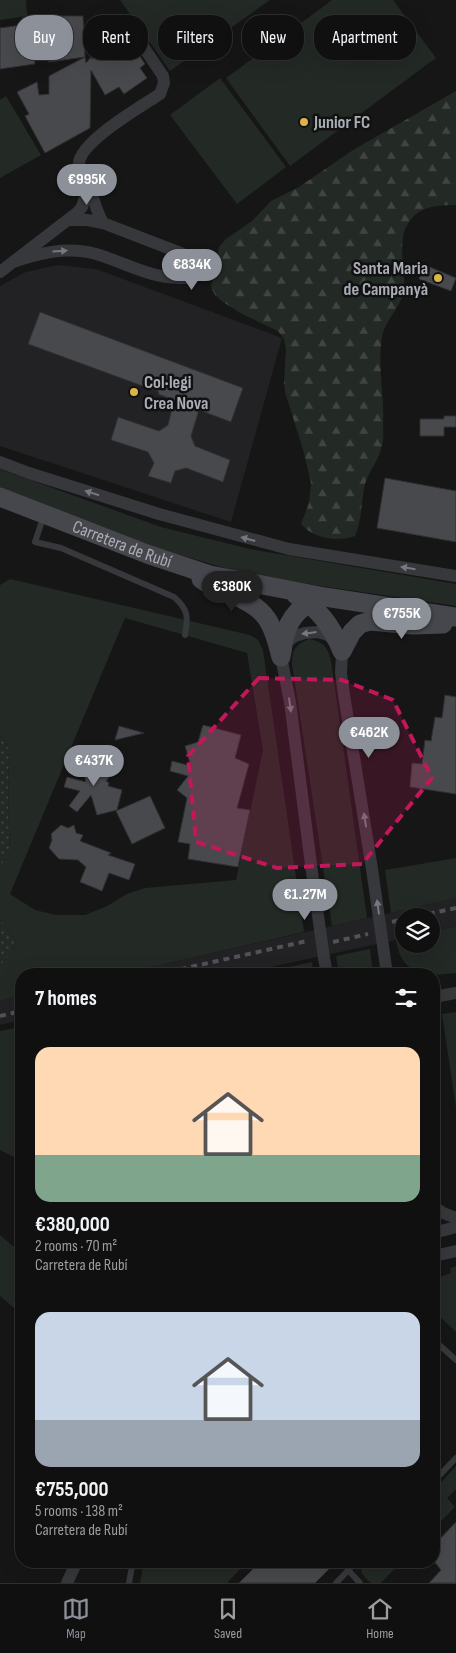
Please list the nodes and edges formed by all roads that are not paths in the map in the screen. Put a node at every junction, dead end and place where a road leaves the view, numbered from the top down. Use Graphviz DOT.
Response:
graph roads {
  1 [pos="148,53"];
  2 [pos="88,187"];
  3 [pos="68,220"];
  4 [pos="103,223"];
  5 [pos="13,262"];
  6 [pos="0,272"];
  7 [pos="0,462"];
  8 [pos="0,497"];
  9 [pos="44,514"];
  10 [pos="191,570"];
  11 [pos="456,576"];
  12 [pos="317,600"];
  13 [pos="456,617"];
  14 [pos="456,622"];
  15 [pos="185,635"];
  16 [pos="342,651"];
  17 [pos="281,657"];
  18 [pos="326,968"];
  19 [pos="386,968"];
  20 [pos="456,993"];
  21 [pos="440,996"];
  22 [pos="440,1211"];
  23 [pos="456,1218"];
  24 [pos="456,1227"];
  25 [pos="440,1231"];
  26 [pos="456,1251"];
  27 [pos="440,1255"];
  28 [pos="440,1345"];
  29 [pos="456,1360"];
  30 [pos="456,1458"];
  31 [pos="440,1475"];
  32 [pos="74,1568"];
  33 [pos="132,1568"];
  34 [pos="348,1570"];
  35 [pos="67,1583"];
  36 [pos="129,1583"];
  37 [pos="336,1583"];
  38 [pos="360,1583"];
  1 -- 2 [label="street"];
  2 -- 3 [label="street"];
  2 -- 4 [label="street"];
  3 -- 4 [label="street"];
  3 -- 5 [label="street"];
  5 -- 4 [label="street, one-way"];
  5 -- 6 [label="street"];
  11 -- 7 [label="street, Carretera de Rubí, one-way"];
  8 -- 9 [label="main road, Carretera de Rubí"];
  9 -- 10 [label="main road, Carretera de Rubí"];
  9 -- 15 [label="lane"];
  10 -- 12 [label="main road, Carretera de Rubí"];
  10 -- 17 [label="main road"];
  12 -- 13 [label="main road, Carretera de Rubí"];
  12 -- 16 [label="main road"];
  12 -- 17 [label="main road"];
  14 -- 16 [label="main road"];
  16 -- 17 [label="street, one-way"];
  19 -- 16 [label="street, one-way, bridge"];
  17 -- 18 [label="street, one-way, bridge"];
  20 -- 21 [label="street"];
  22 -- 23 [label="street"];
  24 -- 25 [label="street"];
  26 -- 27 [label="street"];
  28 -- 29 [label="lane"];
  30 -- 31 [label="lane"];
  32 -- 35 [label="street"];
  33 -- 36 [label="lane"];
  34 -- 37 [label="lane"];
  34 -- 38 [label="lane"];
}
